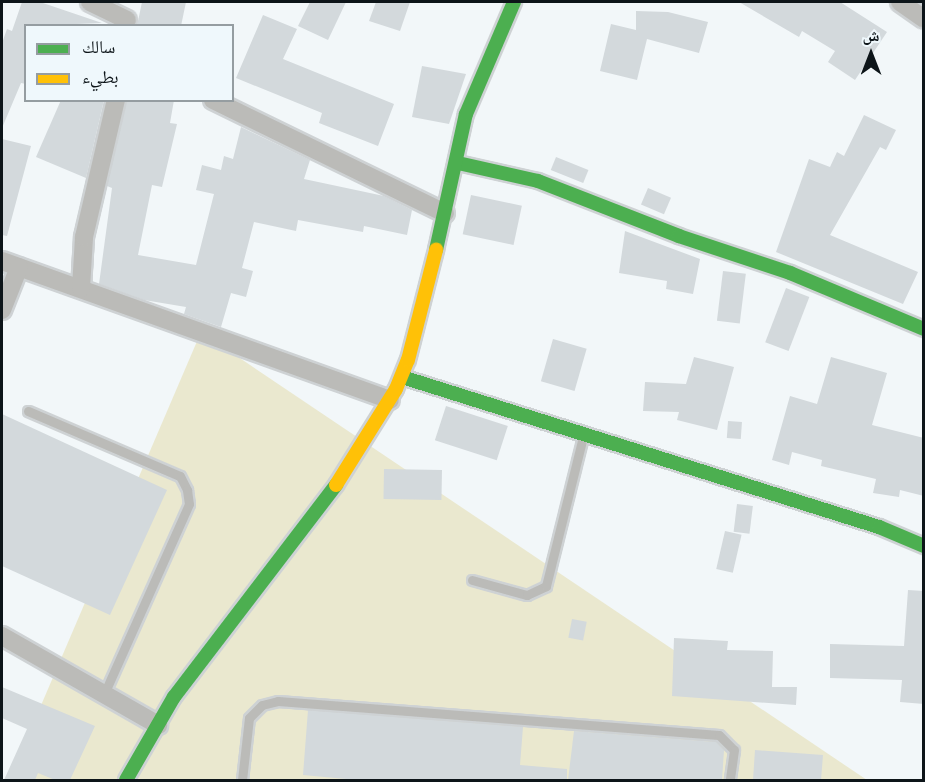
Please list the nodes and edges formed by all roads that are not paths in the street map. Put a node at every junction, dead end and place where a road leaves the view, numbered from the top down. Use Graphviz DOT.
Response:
graph roads {
  1 [pos="90,2"];
  2 [pos="130,2"];
  3 [pos="513,2"];
  4 [pos="900,2"];
  5 [pos="924,18"];
  6 [pos="126,23"];
  7 [pos="116,102"];
  8 [pos="217,102"];
  9 [pos="458,163"];
  10 [pos="445,213"];
  11 [pos="2,261"];
  12 [pos="19,267"];
  13 [pos="81,288"];
  14 [pos="2,310"];
  15 [pos="924,329"];
  16 [pos="402,377"];
  17 [pos="390,400"];
  18 [pos="28,411"];
  19 [pos="583,434"];
  20 [pos="924,546"];
  21 [pos="472,580"];
  22 [pos="2,636"];
  23 [pos="104,694"];
  24 [pos="158,725"];
  25 [pos="126,780"];
  26 [pos="242,780"];
  27 [pos="730,780"];
  1 -- 6 [label="street"];
  2 -- 6 [label="street"];
  3 -- 9 [label="street"];
  4 -- 5 [label="street"];
  7 -- 13 [label="street"];
  8 -- 10 [label="street"];
  9 -- 10 [label="street"];
  9 -- 15 [label="street"];
  10 -- 16 [label="street"];
  11 -- 12 [label="street"];
  12 -- 13 [label="street"];
  12 -- 14 [label="street"];
  13 -- 17 [label="street"];
  16 -- 17 [label="street"];
  16 -- 19 [label="street"];
  17 -- 24 [label="street"];
  18 -- 23 [label="lane"];
  19 -- 20 [label="street"];
  19 -- 21 [label="lane"];
  22 -- 23 [label="street"];
  23 -- 24 [label="street"];
  24 -- 25 [label="street"];
  26 -- 27 [label="lane"];
}
